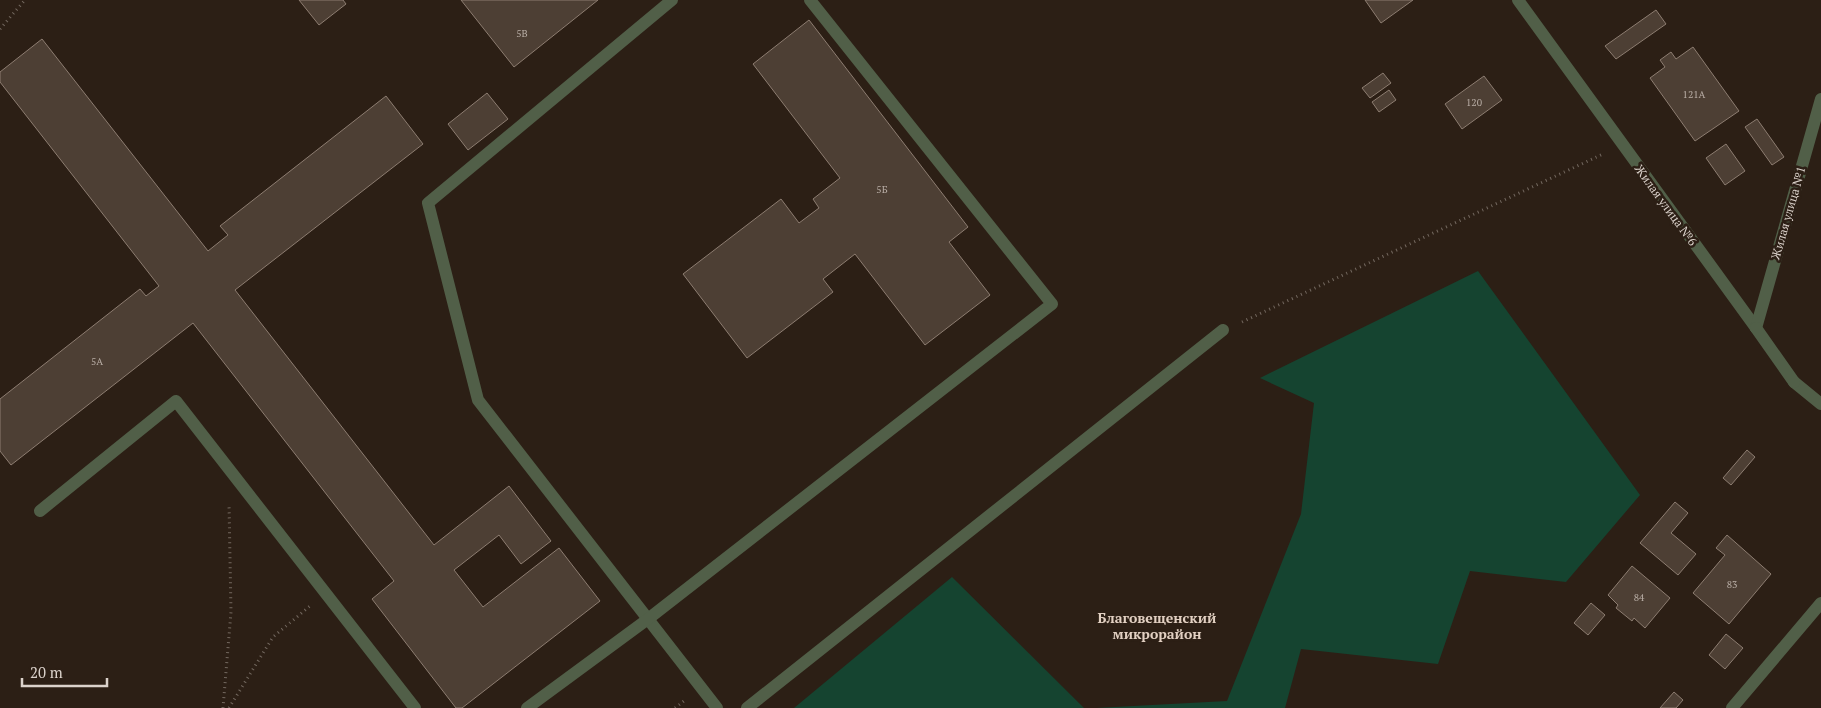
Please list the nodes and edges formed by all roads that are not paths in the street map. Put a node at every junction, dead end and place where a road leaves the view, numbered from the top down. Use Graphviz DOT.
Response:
graph roads {
  1 [pos="672,0"];
  2 [pos="810,0"];
  3 [pos="1518,0"];
  4 [pos="1821,99"];
  5 [pos="1756,328"];
  6 [pos="1223,330"];
  7 [pos="1821,404"];
  8 [pos="40,511"];
  9 [pos="1821,603"];
  10 [pos="648,619"];
  11 [pos="415,708"];
  12 [pos="527,708"];
  13 [pos="717,708"];
  14 [pos="748,708"];
  15 [pos="1732,708"];
  1 -- 10 [label="street"];
  2 -- 10 [label="street"];
  3 -- 5 [label="street, Жилая улица №6"];
  4 -- 5 [label="street, Жилая улица №1"];
  5 -- 7 [label="street, Жилая улица №6"];
  6 -- 14 [label="street"];
  8 -- 11 [label="street"];
  9 -- 15 [label="street"];
  10 -- 12 [label="street"];
  10 -- 13 [label="street"];
}
